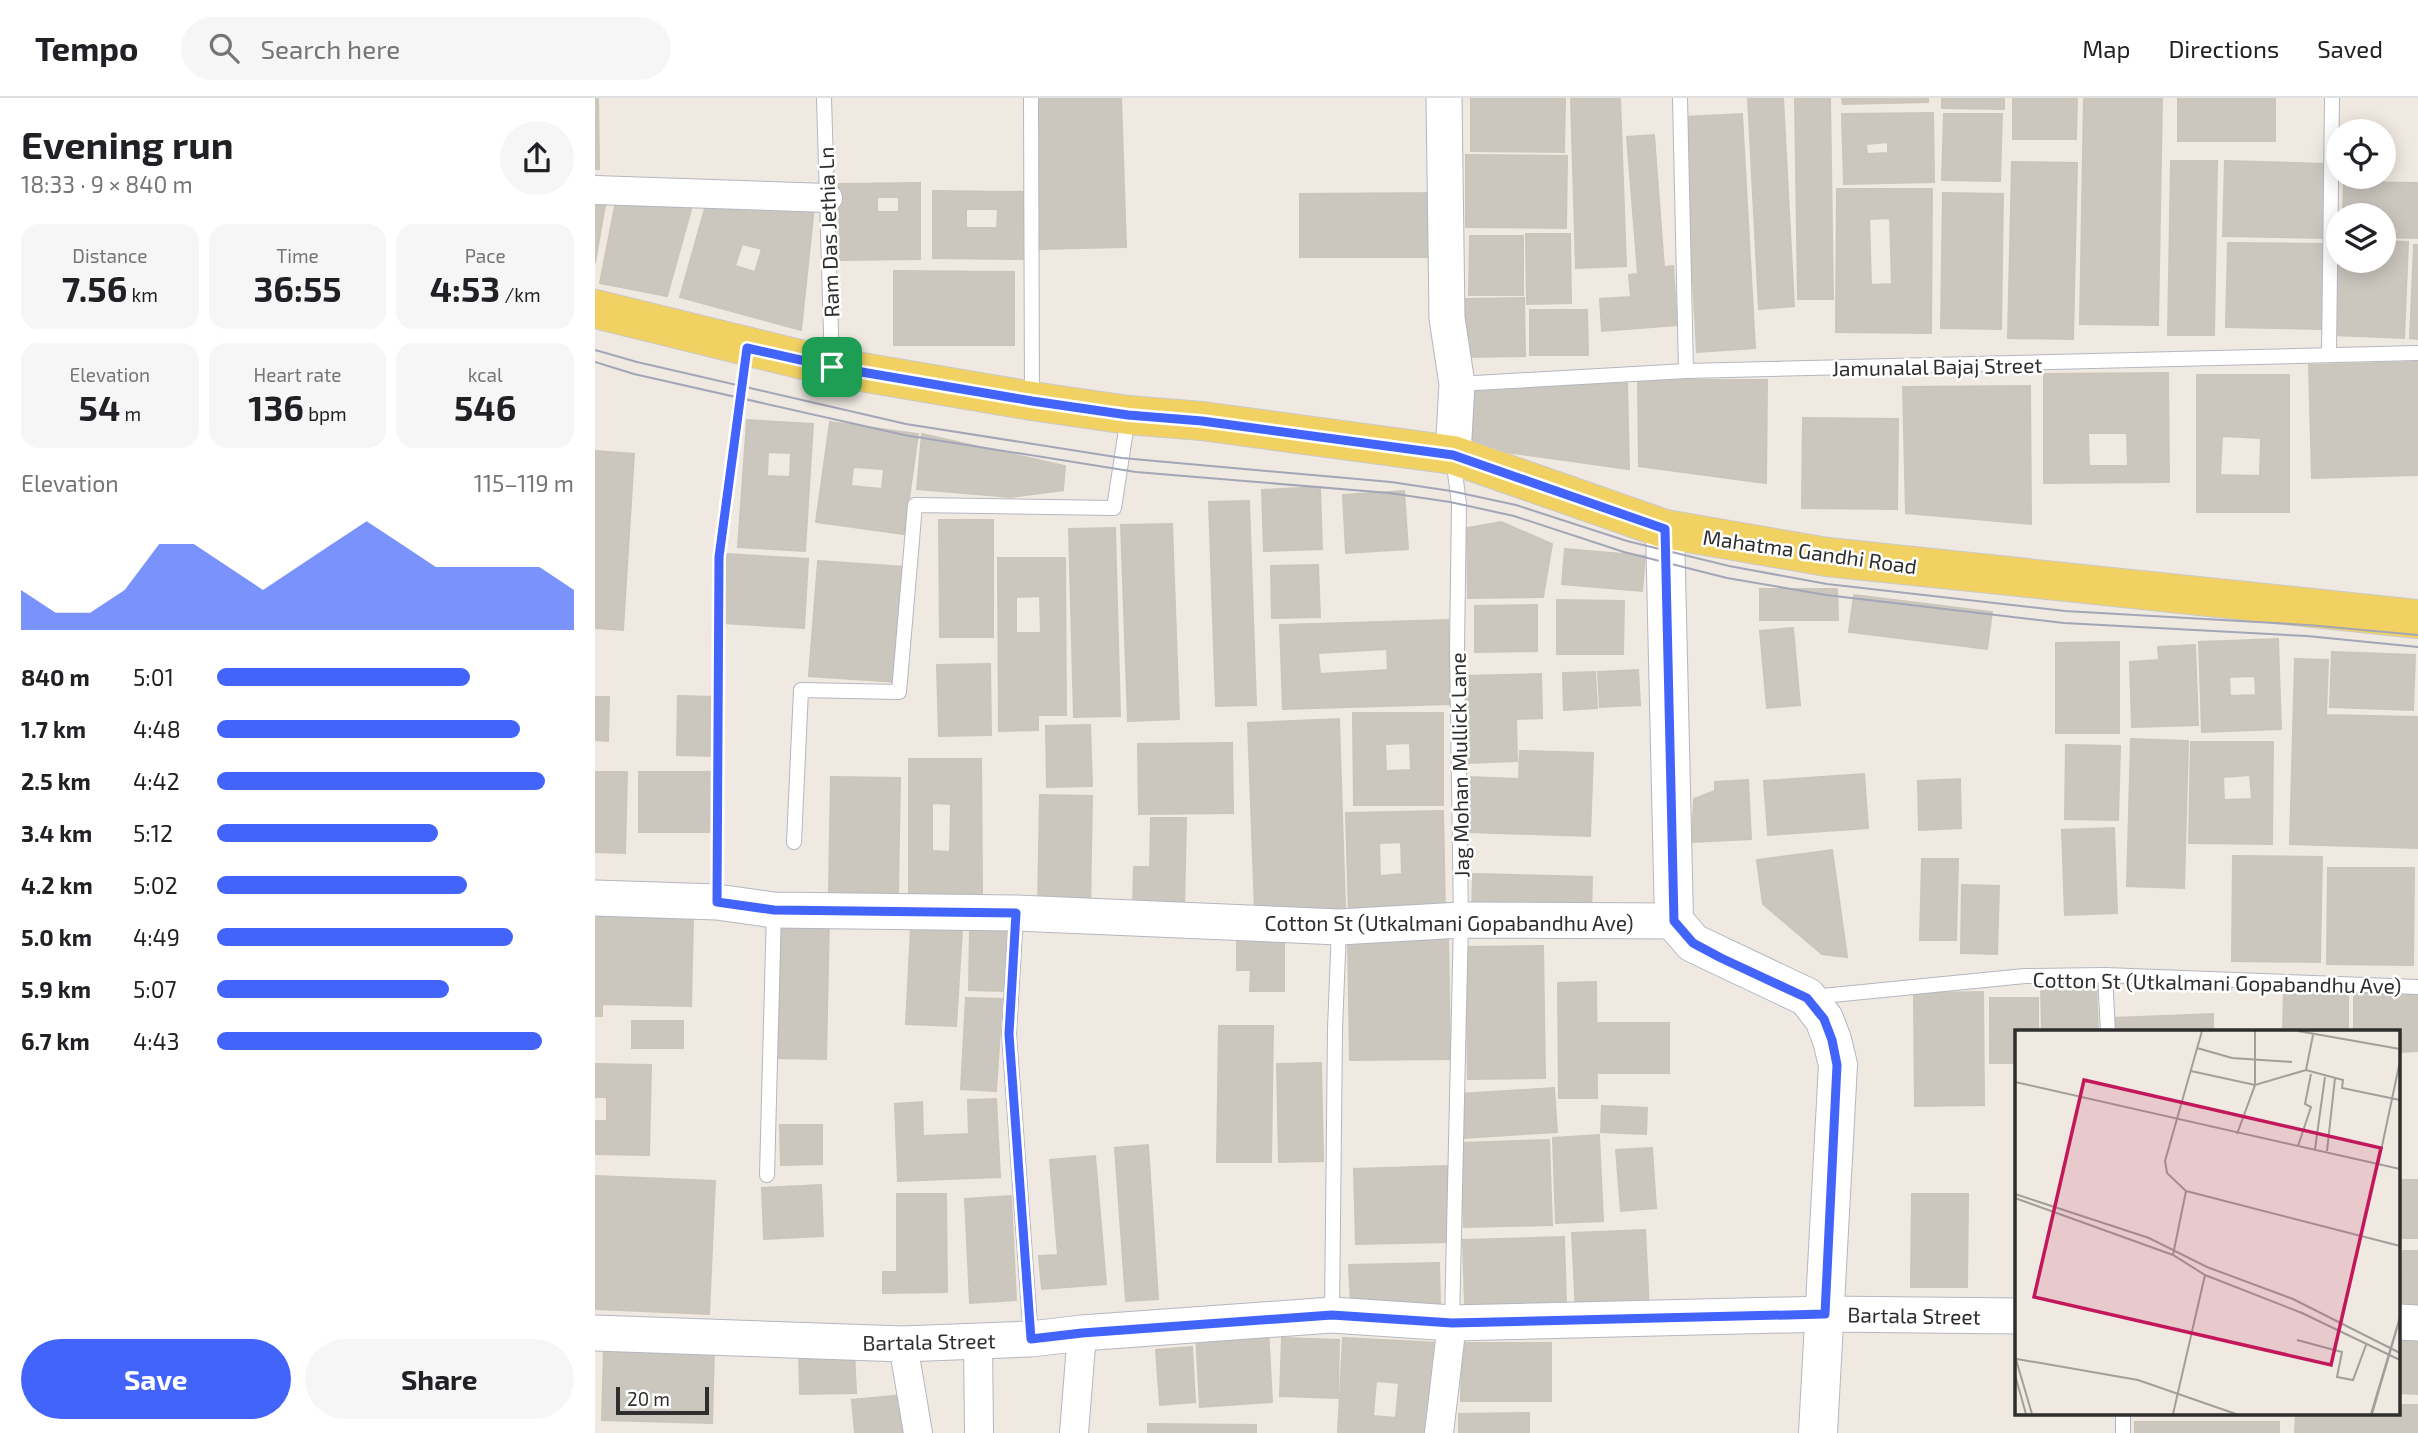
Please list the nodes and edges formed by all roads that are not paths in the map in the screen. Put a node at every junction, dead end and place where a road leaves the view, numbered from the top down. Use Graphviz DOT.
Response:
graph roads {
  1 [pos="824,98"];
  2 [pos="1031,98"];
  3 [pos="1444,98"];
  4 [pos="1679,98"];
  5 [pos="2332,98"];
  6 [pos="595,190"];
  7 [pos="828,198"];
  8 [pos="595,309"];
  9 [pos="2418,353"];
  10 [pos="2329,355"];
  11 [pos="832,367"];
  12 [pos="1686,371"];
  13 [pos="1457,384"];
  14 [pos="1032,401"];
  15 [pos="1128,415"];
  16 [pos="1453,455"];
  17 [pos="1665,529"];
  18 [pos="2418,619"];
  19 [pos="794,842"];
  20 [pos="595,898"];
  21 [pos="774,910"];
  22 [pos="1016,913"];
  23 [pos="1461,920"];
  24 [pos="1674,921"];
  25 [pos="1339,927"];
  26 [pos="2105,975"];
  27 [pos="2418,986"];
  28 [pos="1807,998"];
  29 [pos="2108,1030"];
  30 [pos="767,1175"];
  31 [pos="1825,1314"];
  32 [pos="1332,1315"];
  33 [pos="2015,1316"];
  34 [pos="1452,1323"];
  35 [pos="1082,1333"];
  36 [pos="595,1334"];
  37 [pos="1031,1339"];
  38 [pos="978,1341"];
  39 [pos="903,1345"];
  40 [pos="918,1433"];
  41 [pos="979,1433"];
  42 [pos="1074,1433"];
  43 [pos="1439,1433"];
  44 [pos="1818,1433"];
  1 -- 7 [label="lane, Ram Das Jethia Ln"];
  2 -- 14 [label="lane"];
  3 -- 13 [label="street, Jag Mohan Mullick Lane"];
  4 -- 12 [label="lane"];
  5 -- 10 [label="lane"];
  6 -- 7 [label="street"];
  7 -- 11 [label="lane, Ram Das Jethia Ln"];
  8 -- 11 [label="main road, Mahatma Gandhi Road"];
  9 -- 10 [label="lane, Jamunalal Bajaj Street"];
  10 -- 12 [label="lane, Jamunalal Bajaj Street"];
  11 -- 14 [label="main road, Mahatma Gandhi Road"];
  12 -- 13 [label="lane, Jamunalal Bajaj Street"];
  13 -- 16 [label="street, Jag Mohan Mullick Lane"];
  14 -- 15 [label="main road, Mahatma Gandhi Road"];
  15 -- 16 [label="main road, Mahatma Gandhi Road"];
  15 -- 19 [label="lane"];
  16 -- 17 [label="main road, Mahatma Gandhi Road"];
  16 -- 23 [label="lane, Jag Mohan Mullick Lane"];
  17 -- 18 [label="main road, Mahatma Gandhi Road"];
  17 -- 24 [label="main road"];
  20 -- 21 [label="street, Cotton St (Utkalmani Gopabandhu Ave)"];
  21 -- 22 [label="street, Cotton St (Utkalmani Gopabandhu Ave)"];
  21 -- 30 [label="lane"];
  22 -- 25 [label="street, Cotton St (Utkalmani Gopabandhu Ave)"];
  22 -- 37 [label="lane"];
  23 -- 24 [label="street, Cotton St (Utkalmani Gopabandhu Ave)"];
  23 -- 25 [label="street, Cotton St (Utkalmani Gopabandhu Ave)"];
  23 -- 34 [label="lane, Jag Mohan Mullick Lane"];
  24 -- 28 [label="main road"];
  25 -- 32 [label="lane"];
  26 -- 27 [label="lane, Cotton St (Utkalmani Gopabandhu Ave)"];
  26 -- 28 [label="lane, Cotton St (Utkalmani Gopabandhu Ave)"];
  26 -- 29 [label="lane"];
  28 -- 31 [label="main road"];
  31 -- 33 [label="street, Bartala Street"];
  31 -- 34 [label="street, Bartala Street"];
  31 -- 44 [label="main road"];
  32 -- 34 [label="street, Bartala Street"];
  32 -- 35 [label="street, Bartala Street"];
  34 -- 43 [label="street, Jag Mohan Mullick Lane"];
  35 -- 37 [label="street, Bartala Street"];
  35 -- 42 [label="street"];
  36 -- 39 [label="street, Bartala Street"];
  37 -- 38 [label="street, Bartala Street"];
  38 -- 39 [label="street, Bartala Street"];
  38 -- 41 [label="street"];
  39 -- 40 [label="street"];
}
